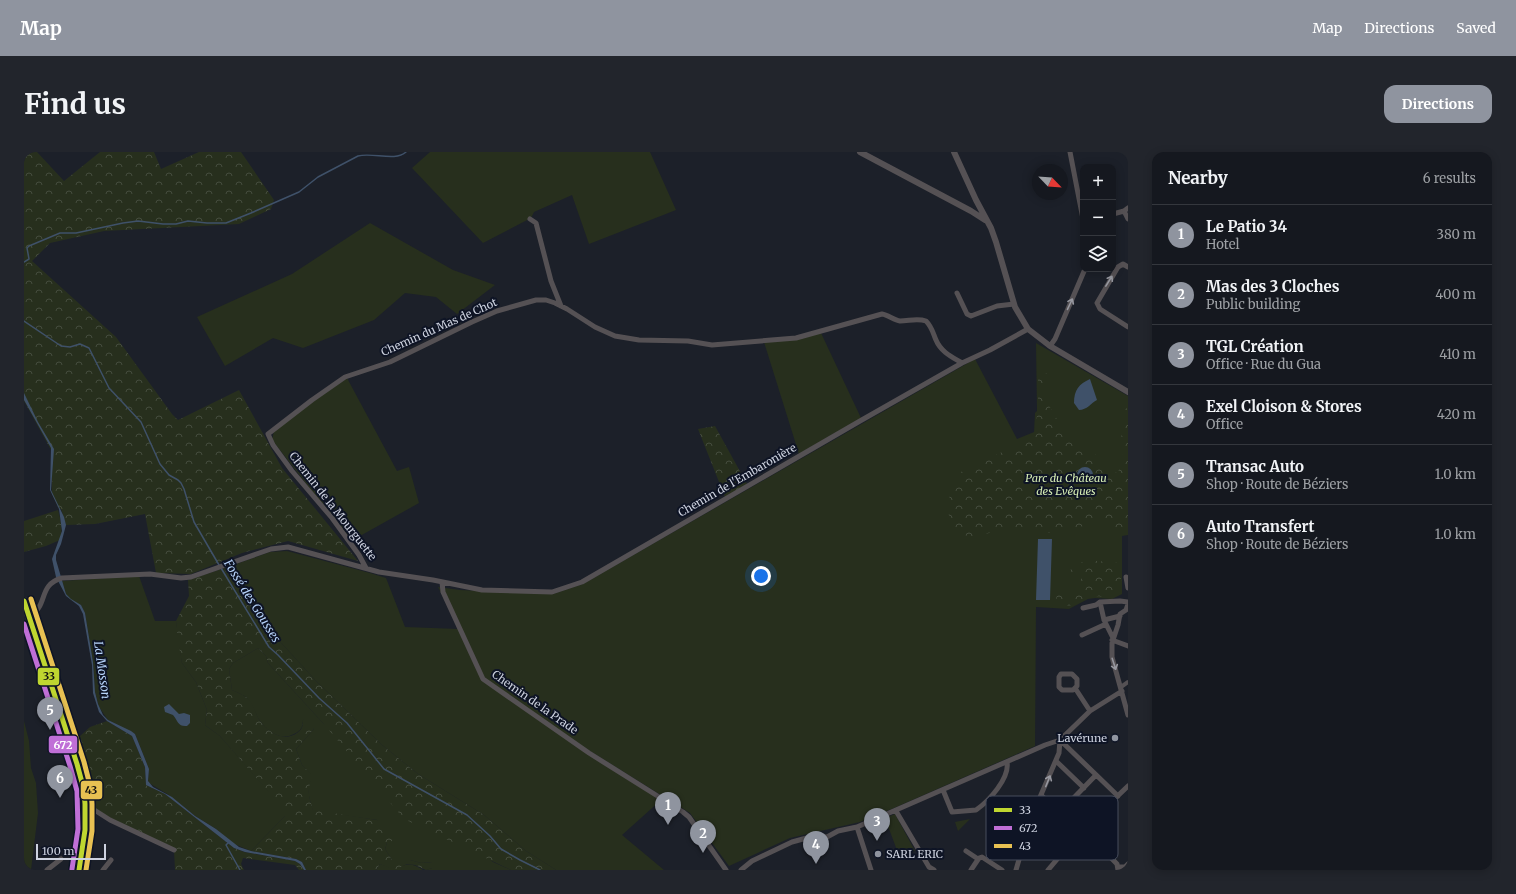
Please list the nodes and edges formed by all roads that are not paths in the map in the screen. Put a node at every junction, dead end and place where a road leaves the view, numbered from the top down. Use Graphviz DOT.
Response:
graph roads {
  1 [pos="860,152"];
  2 [pos="954,152"];
  3 [pos="1070,152"];
  4 [pos="976,200"];
  5 [pos="1080,204"];
  6 [pos="1126,209"];
  7 [pos="971,211"];
  8 [pos="1116,213"];
  9 [pos="530,219"];
  10 [pos="1128,219"];
  11 [pos="987,222"];
  12 [pos="1128,267"];
  13 [pos="1084,272"];
  14 [pos="957,293"];
  15 [pos="1014,304"];
  16 [pos="561,306"];
  17 [pos="1128,327"];
  18 [pos="1029,330"];
  19 [pos="1050,346"];
  20 [pos="962,363"];
  21 [pos="1128,392"];
  22 [pos="268,434"];
  23 [pos="366,568"];
  24 [pos="1127,577"];
  25 [pos="442,582"];
  26 [pos="1128,588"];
  27 [pos="24,601"];
  28 [pos="1100,602"];
  29 [pos="1127,607"];
  30 [pos="1083,608"];
  31 [pos="1120,616"];
  32 [pos="28,618"];
  33 [pos="1105,622"];
  34 [pos="1082,635"];
  35 [pos="1112,639"];
  36 [pos="1128,646"];
  37 [pos="1128,682"];
  38 [pos="1075,688"];
  39 [pos="1121,689"];
  40 [pos="1090,710"];
  41 [pos="1128,715"];
  42 [pos="1060,740"];
  43 [pos="1056,761"];
  44 [pos="1007,762"];
  45 [pos="1096,775"];
  46 [pos="1128,786"];
  47 [pos="1084,788"];
  48 [pos="943,790"];
  49 [pos="1041,795"];
  50 [pos="989,796"];
  51 [pos="1076,796"];
  52 [pos="1118,796"];
  53 [pos="986,800"];
  54 [pos="85,804"];
  55 [pos="896,811"];
  56 [pos="857,827"];
  57 [pos="174,850"];
  58 [pos="966,851"];
  59 [pos="61,859"];
  60 [pos="978,859"];
  61 [pos="986,859"];
  62 [pos="111,860"];
  63 [pos="987,860"];
  64 [pos="1019,860"];
  65 [pos="1057,860"];
  66 [pos="1113,860"];
  67 [pos="1128,864"];
  68 [pos="1118,869"];
  69 [pos="47,870"];
  70 [pos="80,870"];
  71 [pos="103,870"];
  72 [pos="726,870"];
  73 [pos="743,870"];
  74 [pos="871,870"];
  75 [pos="934,870"];
  76 [pos="971,870"];
  77 [pos="1002,870"];
  78 [pos="1016,870"];
  79 [pos="1048,870"];
  1 -- 7 [label="street"];
  2 -- 4 [label="street"];
  3 -- 5 [label="street"];
  4 -- 7 [label="street"];
  4 -- 11 [label="street"];
  6 -- 8 [label="street"];
  6 -- 10 [label="street"];
  7 -- 11 [label="street"];
  9 -- 16 [label="street"];
  11 -- 15 [label="street"];
  17 -- 12 [label="street, one-way"];
  19 -- 13 [label="street, one-way"];
  14 -- 15 [label="street"];
  15 -- 18 [label="street"];
  16 -- 20 [label="street, Chemin du Mas de Chot"];
  16 -- 22 [label="street, Chemin du Mas de Chot"];
  18 -- 19 [label="street"];
  18 -- 20 [label="street, Chemin de l'Embaronière"];
  19 -- 21 [label="street"];
  20 -- 25 [label="street, Chemin de l'Embaronière"];
  22 -- 23 [label="street, Chemin de la Mourguette"];
  23 -- 25 [label="street, Chemin de la Mourguette"];
  23 -- 32 [label="street"];
  24 -- 26 [label="street"];
  25 -- 72 [label="street, Chemin de la Prade"];
  27 -- 32 [label="main road"];
  28 -- 29 [label="street"];
  28 -- 30 [label="street"];
  28 -- 33 [label="street"];
  29 -- 31 [label="street"];
  31 -- 33 [label="street"];
  31 -- 35 [label="street"];
  32 -- 54 [label="main road"];
  33 -- 34 [label="street"];
  33 -- 35 [label="street"];
  35 -- 36 [label="street"];
  35 -- 39 [label="street, one-way"];
  37 -- 39 [label="street"];
  38 -- 40 [label="street"];
  39 -- 40 [label="street"];
  39 -- 41 [label="street"];
  40 -- 42 [label="street"];
  42 -- 43 [label="street"];
  42 -- 44 [label="street"];
  42 -- 45 [label="street"];
  43 -- 47 [label="street"];
  49 -- 43 [label="street, one-way"];
  44 -- 48 [label="street"];
  44 -- 50 [label="street"];
  45 -- 47 [label="street"];
  45 -- 52 [label="street"];
  46 -- 52 [label="street"];
  47 -- 51 [label="street"];
  48 -- 53 [label="street"];
  48 -- 55 [label="street"];
  54 -- 57 [label="street"];
  54 -- 70 [label="main road"];
  55 -- 56 [label="street"];
  55 -- 75 [label="street"];
  56 -- 73 [label="street"];
  56 -- 74 [label="street"];
  58 -- 60 [label="street"];
  59 -- 69 [label="street"];
  60 -- 61 [label="street"];
  60 -- 76 [label="street"];
  62 -- 71 [label="street"];
  63 -- 77 [label="street"];
  64 -- 78 [label="street"];
  65 -- 79 [label="street"];
  66 -- 68 [label="street"];
  67 -- 68 [label="street"];
}
